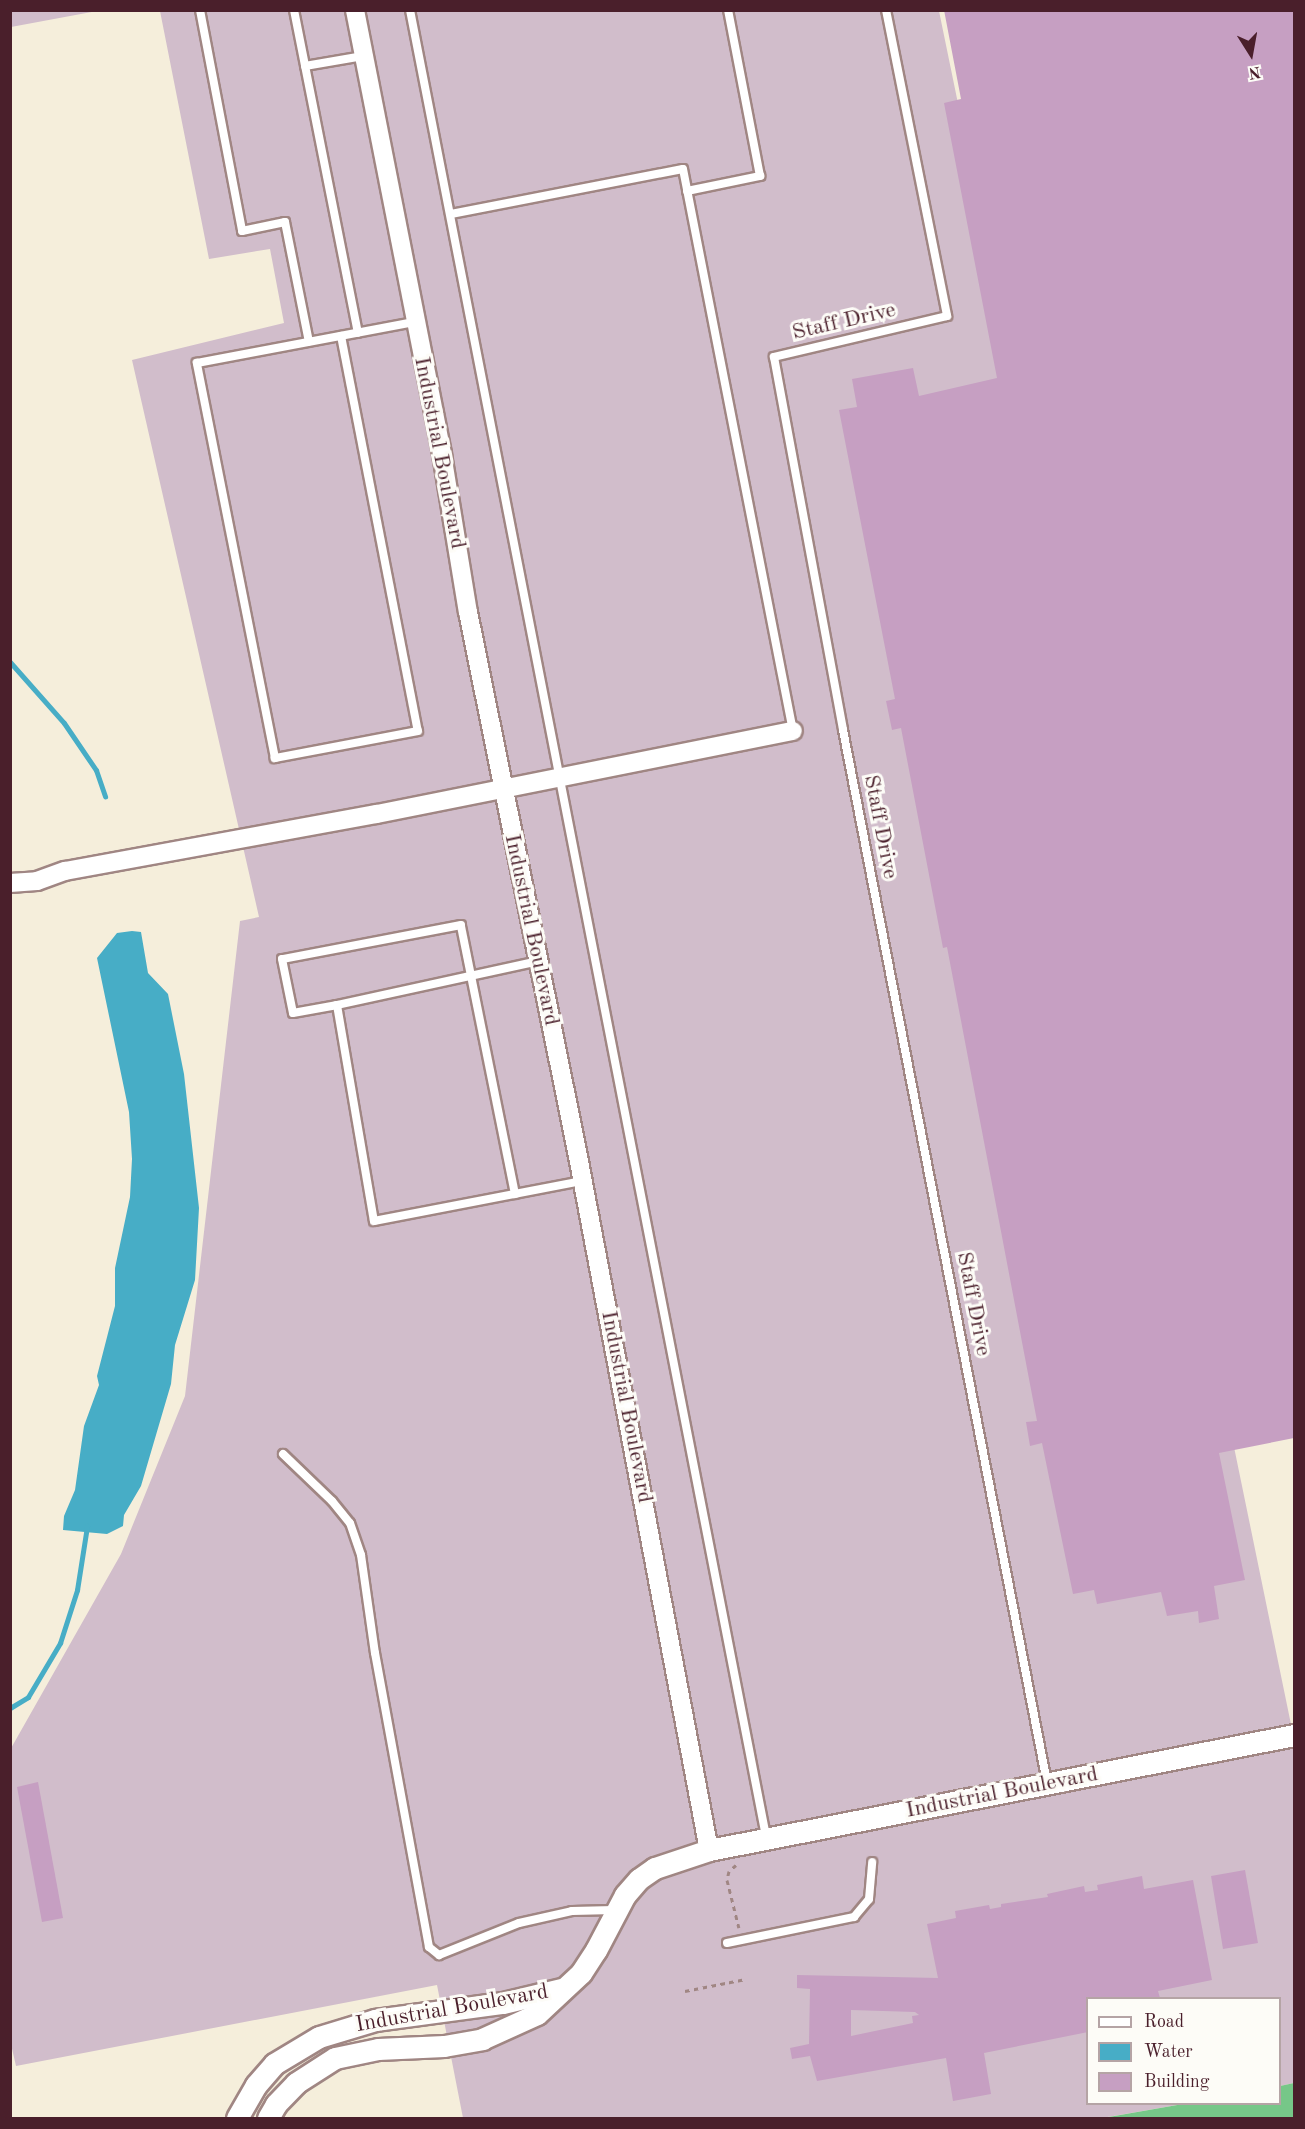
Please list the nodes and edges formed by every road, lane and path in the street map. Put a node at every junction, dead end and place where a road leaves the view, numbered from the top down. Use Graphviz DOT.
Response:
graph roads {
  1 [pos="200,10"];
  2 [pos="294,10"];
  3 [pos="355,10"];
  4 [pos="410,10"];
  5 [pos="728,10"];
  6 [pos="886,10"];
  7 [pos="363,56"];
  8 [pos="305,66"];
  9 [pos="687,191"];
  10 [pos="451,214"];
  11 [pos="414,322"];
  12 [pos="358,333"];
  13 [pos="341,336"];
  14 [pos="309,342"];
  15 [pos="791,723"];
  16 [pos="559,777"];
  17 [pos="502,788"];
  18 [pos="10,883"];
  19 [pos="538,961"];
  20 [pos="471,975"];
  21 [pos="337,1005"];
  22 [pos="583,1181"];
  23 [pos="515,1194"];
  24 [pos="283,1454"];
  25 [pos="1294,1735"];
  26 [pos="1047,1784"];
  27 [pos="767,1839"];
  28 [pos="709,1850"];
  29 [pos="872,1862"];
  30 [pos="729,1871"];
  31 [pos="617,1910"];
  32 [pos="742,1940"];
  33 [pos="727,1943"];
  34 [pos="746,1979"];
  35 [pos="561,1989"];
  36 [pos="686,1990"];
  37 [pos="237,2118"];
  38 [pos="268,2118"];
  1 -- 14 [label="lane"];
  2 -- 8 [label="lane"];
  3 -- 7 [label="street, Industrial Boulevard"];
  4 -- 10 [label="lane"];
  5 -- 9 [label="lane"];
  6 -- 26 [label="lane, Staff Drive"];
  7 -- 8 [label="lane"];
  7 -- 11 [label="street, Industrial Boulevard"];
  8 -- 12 [label="lane"];
  9 -- 10 [label="lane"];
  9 -- 15 [label="lane"];
  10 -- 16 [label="lane"];
  11 -- 12 [label="lane"];
  11 -- 17 [label="street, Industrial Boulevard"];
  12 -- 13 [label="lane"];
  13 -- 14 [label="lane"];
  13 -- 14 [label="lane"];
  15 -- 16 [label="street"];
  16 -- 17 [label="street"];
  16 -- 27 [label="lane"];
  17 -- 18 [label="street"];
  17 -- 19 [label="street, Industrial Boulevard"];
  19 -- 20 [label="lane"];
  19 -- 22 [label="street, Industrial Boulevard"];
  20 -- 21 [label="lane"];
  20 -- 21 [label="lane"];
  20 -- 23 [label="lane"];
  21 -- 23 [label="lane"];
  22 -- 23 [label="lane"];
  22 -- 28 [label="street, Industrial Boulevard"];
  24 -- 31 [label="lane"];
  25 -- 26 [label="main road, Industrial Boulevard"];
  26 -- 27 [label="main road, Industrial Boulevard"];
  27 -- 28 [label="main road, Industrial Boulevard"];
  28 -- 31 [label="main road, Industrial Boulevard"];
  29 -- 32 [label="lane"];
  30 -- 32 [label="path"];
  31 -- 35 [label="main road, Industrial Boulevard"];
  32 -- 33 [label="lane"];
  34 -- 36 [label="path"];
  35 -- 37 [label="main road, Industrial Boulevard"];
  35 -- 38 [label="main road, Industrial Boulevard"];
}
